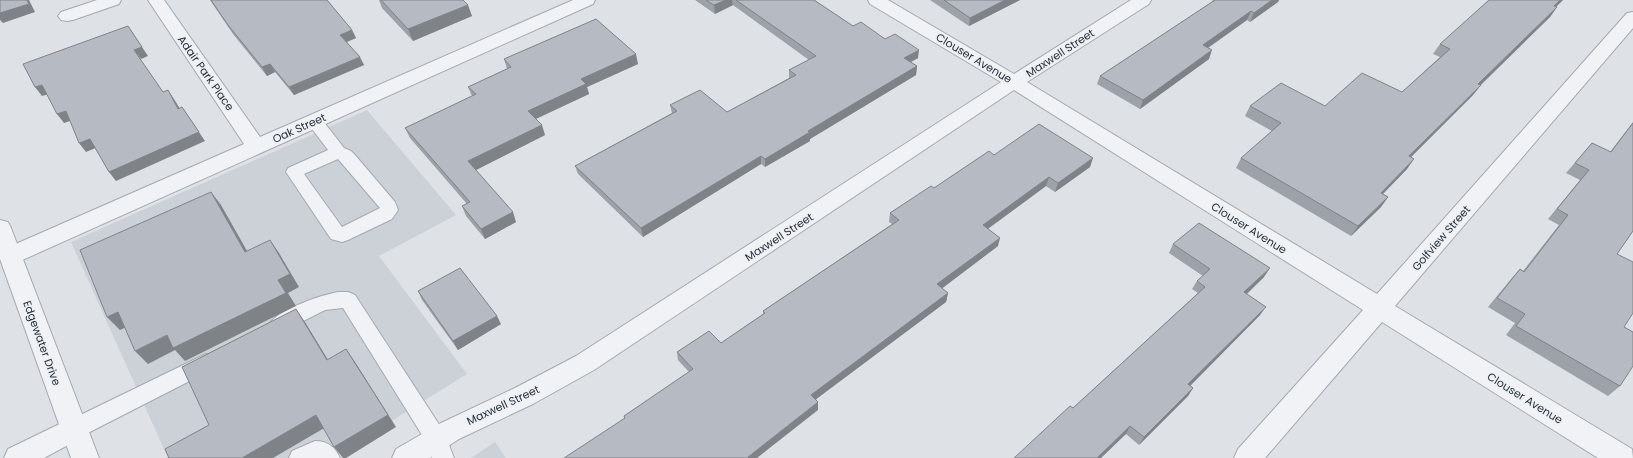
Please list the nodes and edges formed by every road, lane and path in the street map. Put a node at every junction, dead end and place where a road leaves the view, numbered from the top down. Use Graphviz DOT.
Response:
graph roads {
  1 [pos="113,0"];
  2 [pos="156,0"];
  3 [pos="587,0"];
  4 [pos="876,0"];
  5 [pos="1143,0"];
  6 [pos="67,16"];
  7 [pos="1633,17"];
  8 [pos="1014,82"];
  9 [pos="314,121"];
  10 [pos="257,147"];
  11 [pos="338,152"];
  12 [pos="0,228"];
  13 [pos="10,256"];
  14 [pos="1380,309"];
  15 [pos="259,335"];
  16 [pos="224,353"];
  17 [pos="74,429"];
  18 [pos="440,449"];
  19 [pos="302,456"];
  20 [pos="18,458"];
  21 [pos="85,458"];
  22 [pos="330,458"];
  23 [pos="406,458"];
  24 [pos="1248,458"];
  25 [pos="1622,458"];
  1 -- 6 [label="street"];
  2 -- 10 [label="street, Adair Park Place"];
  3 -- 9 [label="street, Oak Street"];
  4 -- 8 [label="street, Clouser Avenue"];
  5 -- 8 [label="street, Maxwell Street"];
  7 -- 14 [label="street, Golfview Street"];
  8 -- 14 [label="street, Clouser Avenue"];
  8 -- 18 [label="street, Maxwell Street"];
  9 -- 10 [label="street, Oak Street"];
  9 -- 11 [label="lane"];
  10 -- 13 [label="street, Oak Street"];
  11 -- 11 [label="lane"];
  12 -- 13 [label="street, Edgewater Drive"];
  13 -- 17 [label="street, Edgewater Drive"];
  14 -- 24 [label="street, Golfview Street"];
  14 -- 25 [label="street, Clouser Avenue"];
  15 -- 18 [label="lane"];
  16 -- 17 [label="lane"];
  17 -- 20 [label="street"];
  17 -- 21 [label="street, Edgewater Drive"];
  18 -- 23 [label="street, Maxwell Street"];
  19 -- 22 [label="lane"];
}
